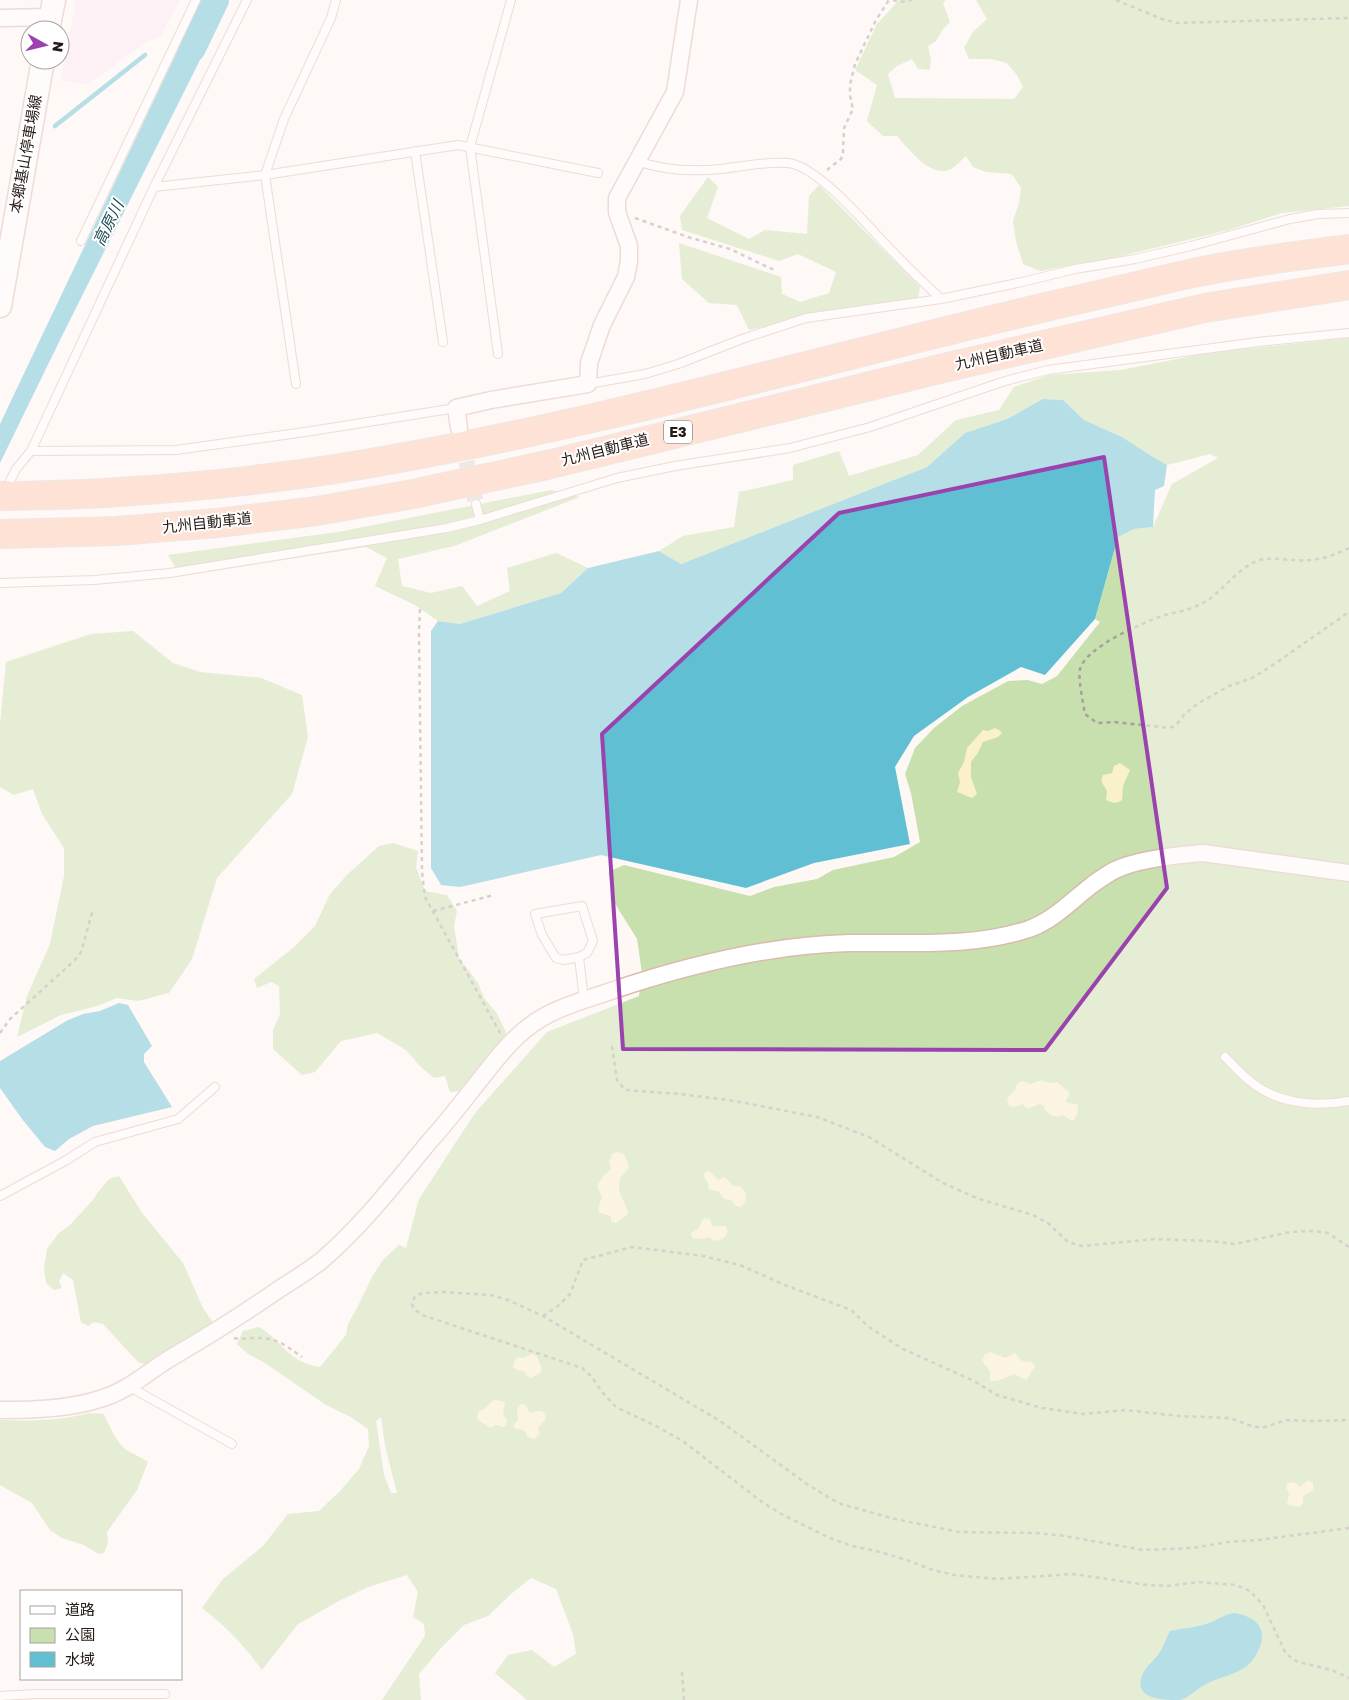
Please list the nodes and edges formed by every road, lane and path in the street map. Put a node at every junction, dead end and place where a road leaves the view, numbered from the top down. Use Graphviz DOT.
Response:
graph roads {
  1 [pos="196,0"];
  2 [pos="248,0"];
  3 [pos="336,0"];
  4 [pos="511,0"];
  5 [pos="689,0"];
  6 [pos="889,0"];
  7 [pos="893,0"];
  8 [pos="912,0"];
  9 [pos="1116,0"];
  10 [pos="51,16"];
  11 [pos="0,18"];
  12 [pos="1349,18"];
  13 [pos="41,70"];
  14 [pos="470,147"];
  15 [pos="415,151"];
  16 [pos="637,161"];
  17 [pos="598,173"];
  18 [pos="265,175"];
  19 [pos="817,177"];
  20 [pos="154,187"];
  21 [pos="617,212"];
  22 [pos="1349,213"];
  23 [pos="81,241"];
  24 [pos="1349,248"];
  25 [pos="776,271"];
  26 [pos="1349,285"];
  27 [pos="941,299"];
  28 [pos="0,304"];
  29 [pos="1349,333"];
  30 [pos="443,342"];
  31 [pos="498,354"];
  32 [pos="296,384"];
  33 [pos="588,384"];
  34 [pos="456,408"];
  35 [pos="459,428"];
  36 [pos="31,451"];
  37 [pos="3,498"];
  38 [pos="476,504"];
  39 [pos="480,520"];
  40 [pos="0,534"];
  41 [pos="1349,548"];
  42 [pos="0,584"];
  43 [pos="420,609"];
  44 [pos="1349,612"];
  45 [pos="1349,873"];
  46 [pos="494,895"];
  47 [pos="93,909"];
  48 [pos="433,910"];
  49 [pos="579,957"];
  50 [pos="584,1000"];
  51 [pos="0,1033"];
  52 [pos="507,1046"];
  53 [pos="612,1046"];
  54 [pos="1224,1057"];
  55 [pos="215,1087"];
  56 [pos="1349,1101"];
  57 [pos="0,1196"];
  58 [pos="1349,1246"];
  59 [pos="543,1316"];
  60 [pos="222,1329"];
  61 [pos="302,1356"];
  62 [pos="128,1386"];
  63 [pos="0,1410"];
  64 [pos="1349,1420"];
  65 [pos="232,1444"];
  66 [pos="1349,1528"];
  67 [pos="682,1672"];
  68 [pos="1349,1678"];
  69 [pos="165,1694"];
  70 [pos="0,1696"];
  71 [pos="100,1697"];
  72 [pos="684,1700"];
  1 -- 23 [label="lane"];
  2 -- 20 [label="lane"];
  3 -- 18 [label="lane"];
  4 -- 14 [label="lane"];
  5 -- 16 [label="street"];
  6 -- 19 [label="path"];
  7 -- 8 [label="path"];
  9 -- 12 [label="path"];
  10 -- 11 [label="street"];
  13 -- 28 [label="main road, 本郷基山停車場線"];
  14 -- 15 [label="lane"];
  14 -- 17 [label="lane"];
  14 -- 31 [label="lane"];
  15 -- 18 [label="lane"];
  15 -- 30 [label="lane"];
  16 -- 19 [label="lane"];
  16 -- 21 [label="street"];
  18 -- 20 [label="lane"];
  18 -- 32 [label="lane"];
  19 -- 27 [label="lane"];
  20 -- 36 [label="lane"];
  21 -- 25 [label="path"];
  21 -- 33 [label="street"];
  22 -- 27 [label="lane"];
  24 -- 37 [label="highway, E3"];
  26 -- 40 [label="highway, 九州自動車道 / E3"];
  27 -- 33 [label="lane"];
  29 -- 39 [label="lane"];
  33 -- 34 [label="street"];
  34 -- 35 [label="street"];
  34 -- 36 [label="lane"];
  36 -- 37 [label="lane"];
  38 -- 39 [label="lane"];
  39 -- 42 [label="lane"];
  41 -- 44 [label="path"];
  43 -- 48 [label="path"];
  45 -- 50 [label="street"];
  46 -- 48 [label="path"];
  47 -- 51 [label="path"];
  48 -- 52 [label="path"];
  49 -- 49 [label="lane"];
  49 -- 50 [label="lane"];
  50 -- 52 [label="street"];
  52 -- 60 [label="street"];
  53 -- 58 [label="path"];
  54 -- 56 [label="lane"];
  55 -- 57 [label="lane"];
  59 -- 64 [label="path"];
  59 -- 66 [label="path"];
  59 -- 68 [label="path"];
  60 -- 61 [label="path"];
  60 -- 62 [label="street"];
  62 -- 63 [label="street"];
  62 -- 65 [label="lane"];
  67 -- 72 [label="path"];
  69 -- 71 [label="lane"];
  70 -- 71 [label="lane"];
}
